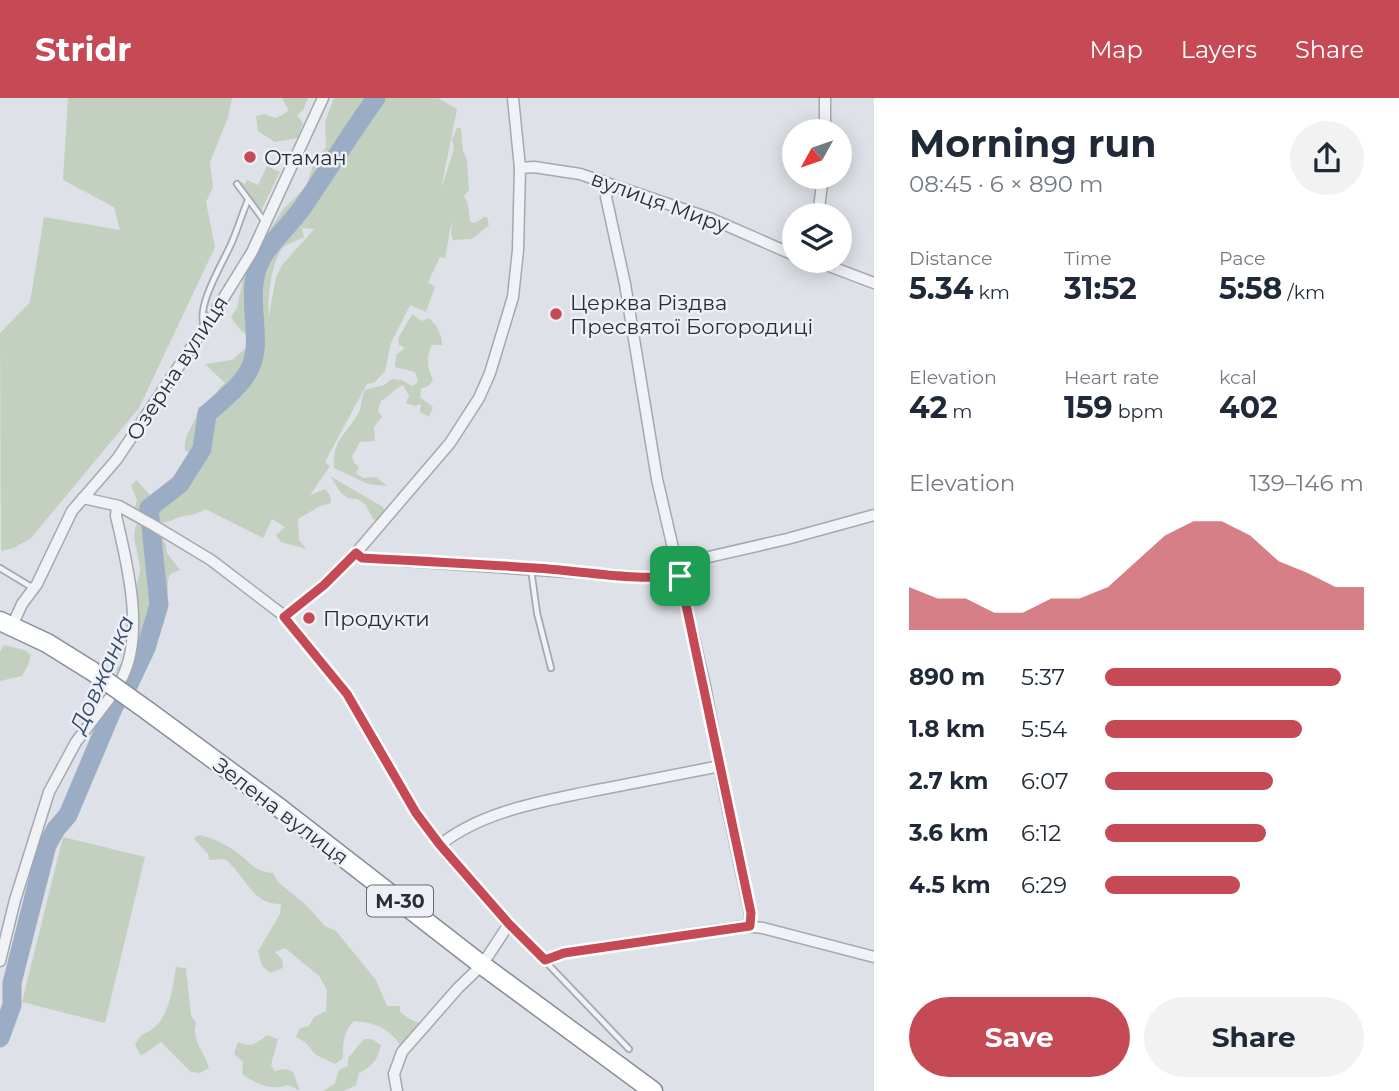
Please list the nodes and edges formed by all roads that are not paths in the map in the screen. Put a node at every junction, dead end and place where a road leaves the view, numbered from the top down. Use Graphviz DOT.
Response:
graph roads {
  1 [pos="323,98"];
  2 [pos="513,98"];
  3 [pos="825,98"];
  4 [pos="825,119"];
  5 [pos="520,168"];
  6 [pos="237,184"];
  7 [pos="609,184"];
  8 [pos="247,200"];
  9 [pos="265,222"];
  10 [pos="782,250"];
  11 [pos="848,273"];
  12 [pos="874,283"];
  13 [pos="205,328"];
  14 [pos="83,498"];
  15 [pos="117,506"];
  16 [pos="874,515"];
  17 [pos="356,553"];
  18 [pos="678,564"];
  19 [pos="0,568"];
  20 [pos="531,568"];
  21 [pos="680,576"];
  22 [pos="33,588"];
  23 [pos="284,617"];
  24 [pos="5,626"];
  25 [pos="551,668"];
  26 [pos="122,678"];
  27 [pos="109,699"];
  28 [pos="720,766"];
  29 [pos="440,845"];
  30 [pos="509,924"];
  31 [pos="750,926"];
  32 [pos="874,957"];
  33 [pos="545,960"];
  34 [pos="0,961"];
  35 [pos="482,965"];
  36 [pos="629,1049"];
  37 [pos="397,1091"];
  38 [pos="653,1091"];
  1 -- 9 [label="street, Озерна вулиця"];
  2 -- 5 [label="street"];
  3 -- 4 [label="street"];
  5 -- 7 [label="street, вулиця Миру"];
  5 -- 17 [label="street"];
  6 -- 8 [label="lane"];
  7 -- 10 [label="street, вулиця Миру"];
  7 -- 18 [label="street"];
  8 -- 9 [label="lane"];
  8 -- 13 [label="lane"];
  9 -- 13 [label="street, Озерна вулиця"];
  11 -- 12 [label="street"];
  13 -- 14 [label="street, Озерна вулиця"];
  14 -- 15 [label="street"];
  14 -- 22 [label="street, Озерна вулиця"];
  15 -- 23 [label="street"];
  15 -- 26 [label="street"];
  16 -- 18 [label="street"];
  17 -- 20 [label="street"];
  17 -- 23 [label="street"];
  18 -- 21 [label="street"];
  19 -- 22 [label="lane"];
  20 -- 21 [label="street"];
  20 -- 25 [label="lane"];
  21 -- 28 [label="street"];
  22 -- 24 [label="street, Озерна вулиця"];
  23 -- 29 [label="street"];
  24 -- 35 [label="highway, Зелена вулиця / М-30, bridge"];
  27 -- 34 [label="street"];
  28 -- 29 [label="street"];
  28 -- 31 [label="street"];
  29 -- 30 [label="street"];
  30 -- 33 [label="street"];
  30 -- 35 [label="street"];
  31 -- 32 [label="street"];
  31 -- 33 [label="street"];
  33 -- 36 [label="lane"];
  35 -- 37 [label="street"];
  35 -- 38 [label="highway, Зелена вулиця / М-30"];
}
